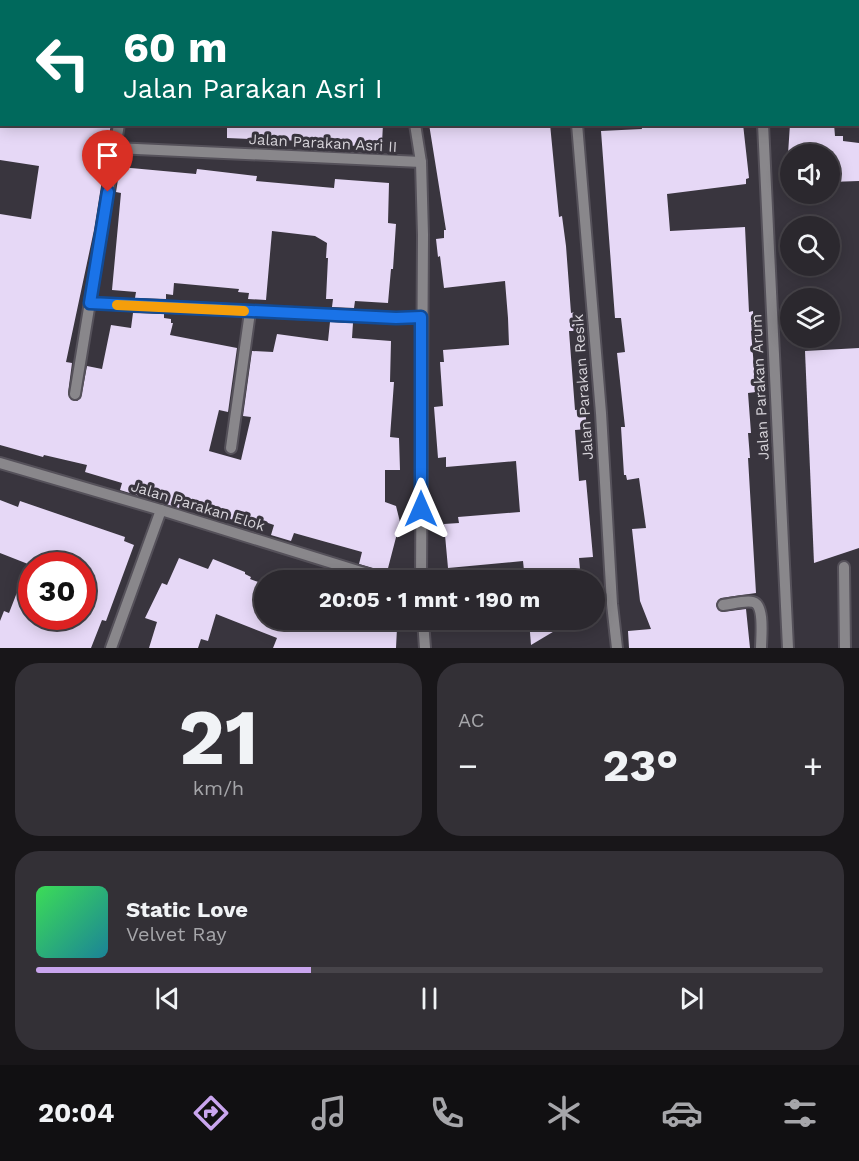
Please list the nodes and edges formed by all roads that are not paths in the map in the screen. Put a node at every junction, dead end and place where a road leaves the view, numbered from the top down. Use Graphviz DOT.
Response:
graph roads {
  1 [pos="119,126"];
  2 [pos="415,126"];
  3 [pos="578,126"];
  4 [pos="763,126"];
  5 [pos="115,148"];
  6 [pos="421,162"];
  7 [pos="90,303"];
  8 [pos="250,312"];
  9 [pos="421,317"];
  10 [pos="75,394"];
  11 [pos="231,448"];
  12 [pos="0,463"];
  13 [pos="161,510"];
  14 [pos="844,567"];
  15 [pos="355,570"];
  16 [pos="421,570"];
  17 [pos="723,605"];
  18 [pos="424,630"];
  19 [pos="111,648"];
  20 [pos="425,648"];
  21 [pos="617,648"];
  22 [pos="760,648"];
  23 [pos="788,648"];
  24 [pos="845,648"];
  1 -- 5 [label="street"];
  2 -- 6 [label="street"];
  3 -- 21 [label="street, Jalan Parakan Resik"];
  4 -- 23 [label="street, Jalan Parakan Arum"];
  5 -- 6 [label="street, Jalan Parakan Asri II"];
  5 -- 7 [label="street"];
  6 -- 9 [label="street"];
  7 -- 8 [label="street"];
  7 -- 10 [label="street"];
  8 -- 9 [label="street"];
  8 -- 11 [label="street"];
  9 -- 16 [label="street"];
  12 -- 13 [label="street, Jalan Parakan Elok"];
  13 -- 15 [label="street, Jalan Parakan Elok"];
  13 -- 19 [label="street"];
  14 -- 24 [label="street"];
  17 -- 22 [label="street"];
  18 -- 20 [label="street"];
}
